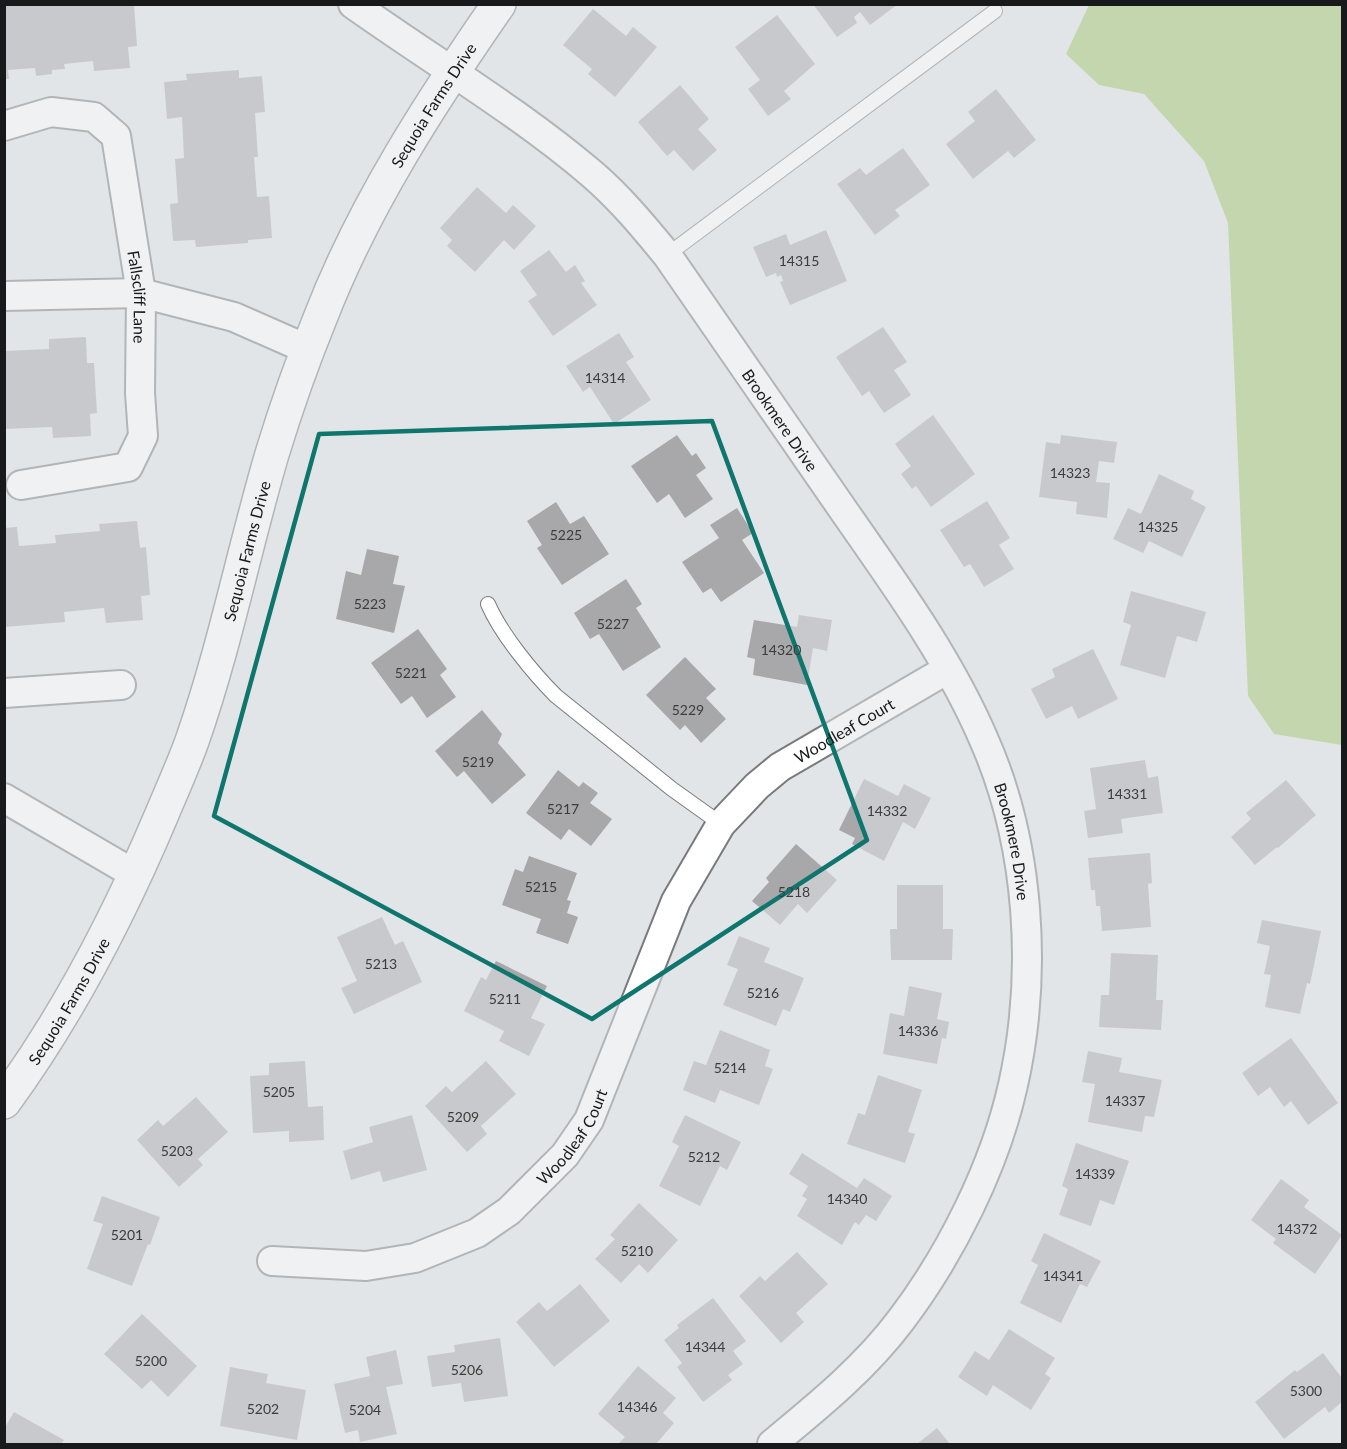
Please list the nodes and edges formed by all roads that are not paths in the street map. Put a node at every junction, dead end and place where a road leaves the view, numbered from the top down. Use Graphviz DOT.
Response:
graph roads {
  1 [pos="499,4"];
  2 [pos="358,6"];
  3 [pos="994,11"];
  4 [pos="453,71"];
  5 [pos="4,126"];
  6 [pos="667,255"];
  7 [pos="141,293"];
  8 [pos="4,296"];
  9 [pos="309,350"];
  10 [pos="21,485"];
  11 [pos="488,604"];
  12 [pos="948,669"];
  13 [pos="121,685"];
  14 [pos="4,693"];
  15 [pos="4,798"];
  16 [pos="721,824"];
  17 [pos="136,875"];
  18 [pos="4,1102"];
  19 [pos="272,1261"];
  20 [pos="772,1444"];
  1 -- 4 [label="street, Sequoia Farms Drive"];
  2 -- 4 [label="street, Brookmere Drive"];
  3 -- 6 [label="lane"];
  4 -- 6 [label="street, Brookmere Drive"];
  4 -- 9 [label="street, Sequoia Farms Drive"];
  5 -- 7 [label="street, Fallscliff Lane"];
  6 -- 12 [label="street, Brookmere Drive"];
  7 -- 8 [label="street"];
  7 -- 9 [label="street"];
  7 -- 10 [label="street, Fallscliff Lane"];
  9 -- 17 [label="street, Sequoia Farms Drive"];
  11 -- 16 [label="lane"];
  12 -- 16 [label="street, Woodleaf Court"];
  12 -- 20 [label="street, Brookmere Drive"];
  13 -- 14 [label="street"];
  15 -- 17 [label="street"];
  16 -- 19 [label="street, Woodleaf Court"];
  17 -- 18 [label="street, Sequoia Farms Drive"];
}
